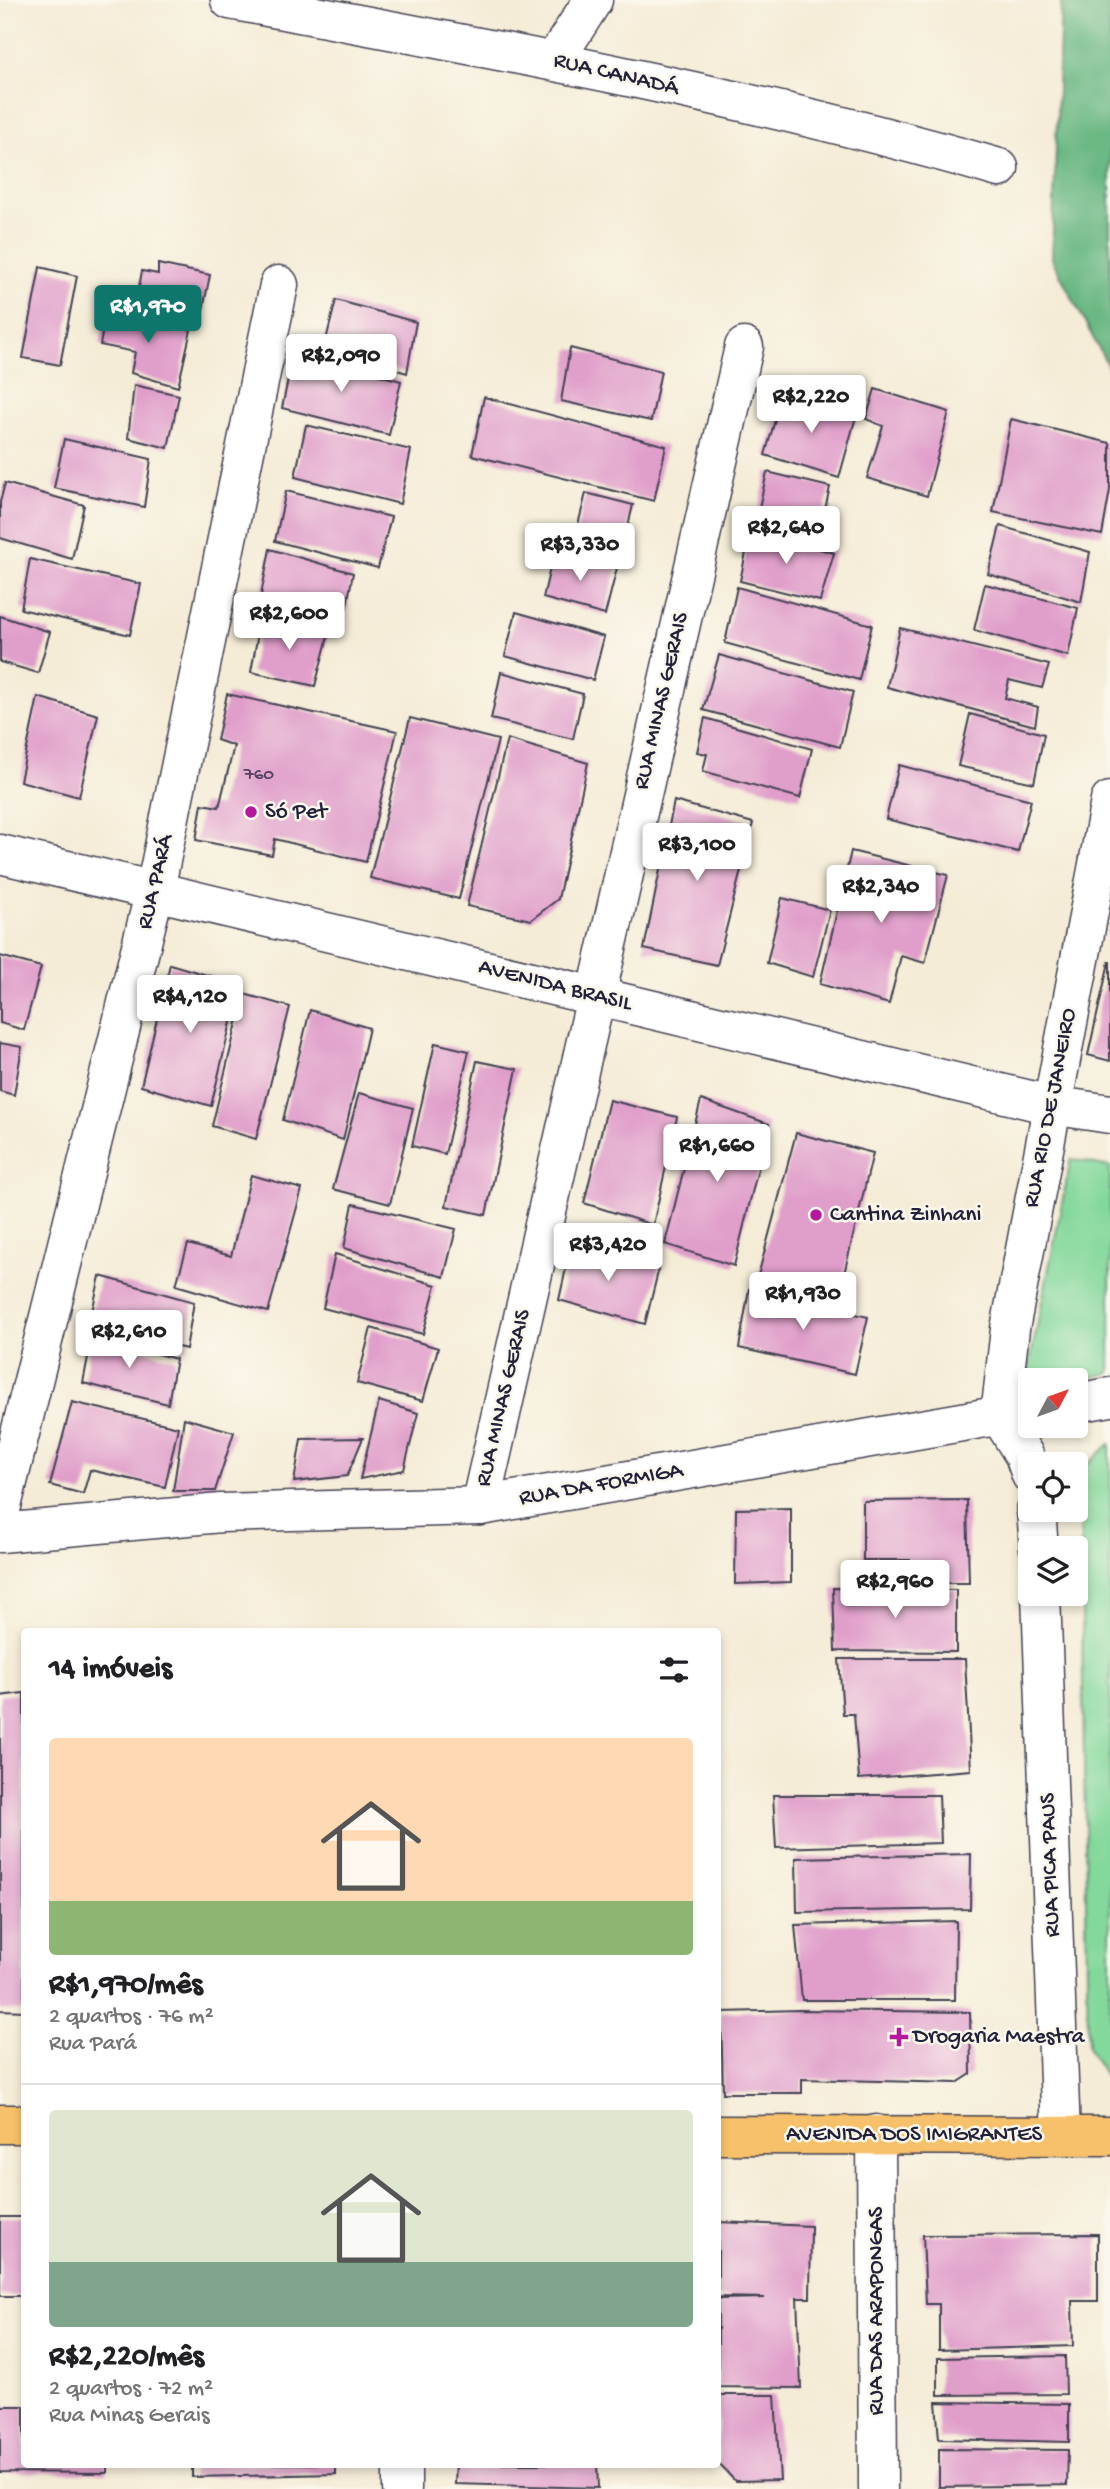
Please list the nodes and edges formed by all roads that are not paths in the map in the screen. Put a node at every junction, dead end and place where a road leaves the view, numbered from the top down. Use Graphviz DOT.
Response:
graph roads {
  1 [pos="230,0"];
  2 [pos="593,0"];
  3 [pos="554,61"];
  4 [pos="999,167"];
  5 [pos="279,285"];
  6 [pos="744,347"];
  7 [pos="1110,802"];
  8 [pos="0,854"];
  9 [pos="155,890"];
  10 [pos="594,996"];
  11 [pos="1051,1105"];
  12 [pos="1110,1114"];
  13 [pos="1110,1397"];
  14 [pos="1088,1401"];
  15 [pos="1015,1413"];
  16 [pos="1023,1452"];
  17 [pos="480,1506"];
  18 [pos="0,1514"];
  19 [pos="0,1533"];
  20 [pos="1041,1606"];
  21 [pos="0,2124"];
  22 [pos="21,2124"];
  23 [pos="876,2134"];
  24 [pos="721,2135"];
  25 [pos="1061,2136"];
  26 [pos="1110,2136"];
  27 [pos="402,2468"];
  28 [pos="402,2489"];
  29 [pos="878,2489"];
  1 -- 3 [label="street, RUA CANADÁ"];
  2 -- 3 [label="street"];
  3 -- 4 [label="street, RUA CANADÁ"];
  5 -- 9 [label="street, RUA PARÁ"];
  6 -- 10 [label="street, RUA MINAS GERAIS"];
  7 -- 11 [label="street, RUA RIO DE JANEIRO"];
  8 -- 9 [label="street, AVENIDA BRASIL"];
  9 -- 10 [label="street, AVENIDA BRASIL"];
  9 -- 18 [label="street, RUA PARÁ"];
  10 -- 11 [label="street, AVENIDA BRASIL"];
  10 -- 17 [label="street, RUA MINAS GERAIS"];
  11 -- 12 [label="street, AVENIDA BRASIL"];
  11 -- 15 [label="street, RUA RIO DE JANEIRO"];
  13 -- 14 [label="street"];
  15 -- 16 [label="street"];
  15 -- 17 [label="street, RUA DA FORMIGA"];
  17 -- 19 [label="street, RUA DA FORMIGA"];
  20 -- 25 [label="street, RUA PICA PAUS"];
  21 -- 22 [label="main road"];
  23 -- 24 [label="main road, AVENIDA DOS IMIGRANTES"];
  23 -- 25 [label="main road, AVENIDA DOS IMIGRANTES"];
  23 -- 29 [label="street, RUA DAS ARAPONGAS"];
  25 -- 26 [label="main road, AVENIDA DOS IMIGRANTES"];
  27 -- 28 [label="street"];
}
